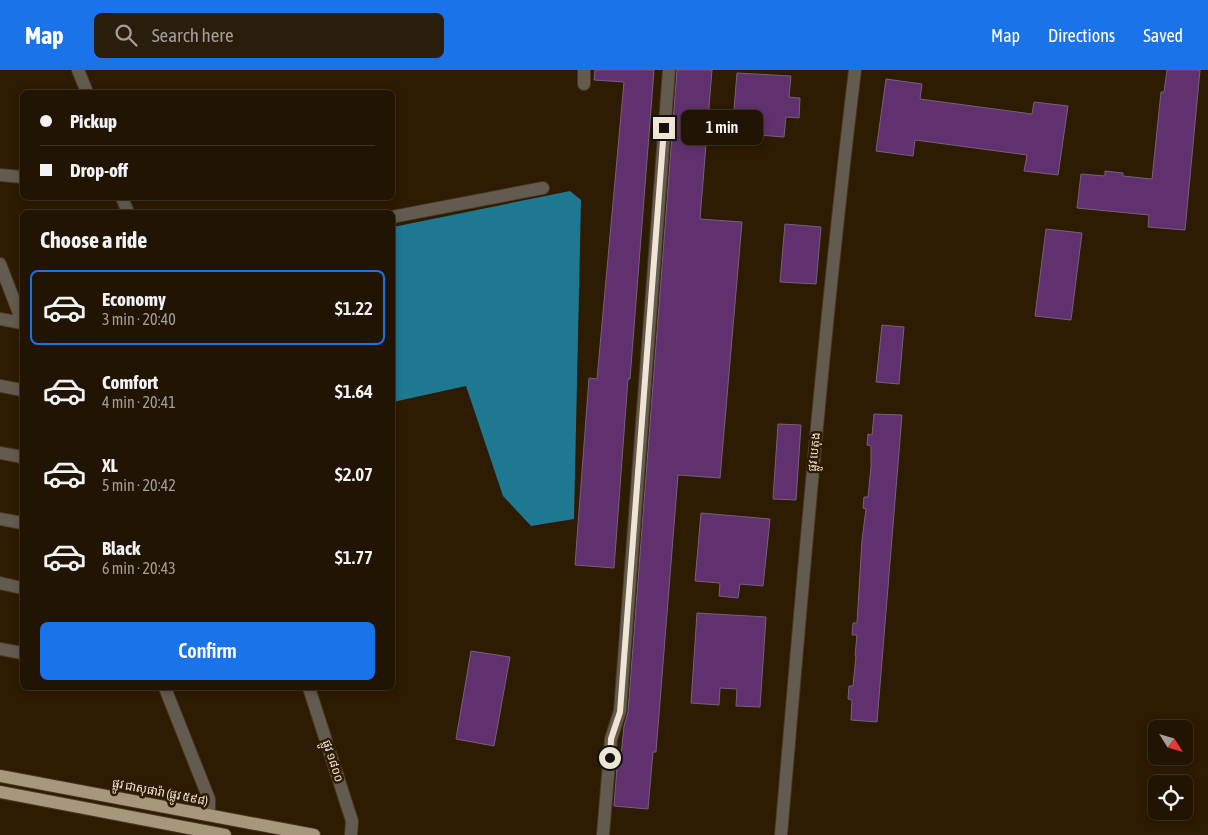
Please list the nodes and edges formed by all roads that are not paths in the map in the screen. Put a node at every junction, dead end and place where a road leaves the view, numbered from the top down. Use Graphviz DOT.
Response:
graph roads {
  1 [pos="78,70"];
  2 [pos="584,70"];
  3 [pos="669,70"];
  4 [pos="855,70"];
  5 [pos="584,84"];
  6 [pos="86,90"];
  7 [pos="0,175"];
  8 [pos="20,177"];
  9 [pos="543,188"];
  10 [pos="395,215"];
  11 [pos="0,264"];
  12 [pos="20,317"];
  13 [pos="0,319"];
  14 [pos="20,322"];
  15 [pos="0,386"];
  16 [pos="20,390"];
  17 [pos="0,453"];
  18 [pos="20,457"];
  19 [pos="0,519"];
  20 [pos="20,523"];
  21 [pos="0,583"];
  22 [pos="20,588"];
  23 [pos="0,649"];
  24 [pos="20,653"];
  25 [pos="166,690"];
  26 [pos="310,690"];
  27 [pos="0,776"];
  28 [pos="0,792"];
  29 [pos="209,815"];
  30 [pos="225,835"];
  31 [pos="314,835"];
  32 [pos="351,835"];
  33 [pos="603,835"];
  34 [pos="780,835"];
  1 -- 6 [label="street"];
  2 -- 5 [label="street"];
  3 -- 33 [label="street"];
  4 -- 34 [label="street, ផ្លូវ បេតុង"];
  7 -- 8 [label="street"];
  9 -- 10 [label="street"];
  11 -- 12 [label="street"];
  13 -- 14 [label="street"];
  15 -- 16 [label="street"];
  17 -- 18 [label="street"];
  19 -- 20 [label="street"];
  21 -- 22 [label="street"];
  23 -- 24 [label="street"];
  25 -- 29 [label="street"];
  26 -- 32 [label="street, ផ្លូវ ១៨០០"];
  27 -- 29 [label="main road, ផ្លូវ ជាសុផារ៉ា (ផ្លូវ ៥៩៨)"];
  28 -- 30 [label="main road"];
  29 -- 31 [label="main road, ផ្លូវ ជាសុផារ៉ា (ផ្លូវ ៥៩៨)"];
}
